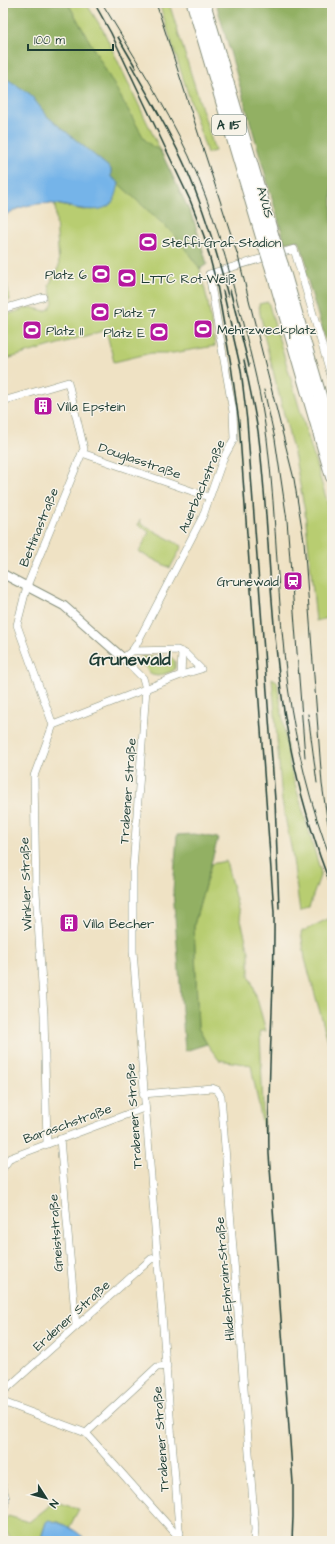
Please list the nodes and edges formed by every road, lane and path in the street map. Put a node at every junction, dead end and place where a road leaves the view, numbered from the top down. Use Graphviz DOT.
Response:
graph roads {
  1 [pos="194,3"];
  2 [pos="204,3"];
  3 [pos="270,246"];
  4 [pos="277,267"];
  5 [pos="43,297"];
  6 [pos="3,309"];
  7 [pos="332,379"];
  8 [pos="3,401"];
  9 [pos="332,436"];
  10 [pos="82,453"];
  11 [pos="332,477"];
  12 [pos="210,497"];
  13 [pos="3,574"];
  14 [pos="27,586"];
  15 [pos="132,651"];
  16 [pos="182,652"];
  17 [pos="123,658"];
  18 [pos="181,675"];
  19 [pos="146,689"];
  20 [pos="53,726"];
  21 [pos="144,1094"];
  22 [pos="144,1108"];
  23 [pos="60,1139"];
  24 [pos="47,1144"];
  25 [pos="3,1168"];
  26 [pos="156,1258"];
  27 [pos="76,1326"];
  28 [pos="167,1366"];
  29 [pos="3,1392"];
  30 [pos="3,1402"];
  31 [pos="86,1433"];
  32 [pos="3,1487"];
  33 [pos="3,1514"];
  34 [pos="180,1533"];
  35 [pos="180,1541"];
  36 [pos="254,1541"];
  1 -- 3 [label="highway, AVUS / A 115"];
  2 -- 3 [label="highway, AVUS / A 115"];
  3 -- 4 [label="highway, AVUS / A 115, bridge"];
  4 -- 9 [label="highway, AVUS / A 115"];
  4 -- 11 [label="highway, AVUS / A 115"];
  5 -- 6 [label="street"];
  7 -- 12 [label="street, Auerbachstraße"];
  8 -- 10 [label="street, Douglasstraße"];
  10 -- 12 [label="street, Douglasstraße"];
  10 -- 14 [label="street, Bettinastraße"];
  12 -- 15 [label="street, Auerbachstraße"];
  13 -- 14 [label="street"];
  14 -- 17 [label="street"];
  14 -- 20 [label="street, Bettinastraße"];
  15 -- 16 [label="street"];
  15 -- 17 [label="street, Auerbachstraße"];
  16 -- 18 [label="street"];
  16 -- 18 [label="street"];
  17 -- 19 [label="street"];
  18 -- 19 [label="street"];
  19 -- 20 [label="street"];
  19 -- 21 [label="street, Trabener Straße"];
  20 -- 24 [label="street, Winkler Straße"];
  21 -- 22 [label="street, Trabener Straße"];
  21 -- 36 [label="street, Hilde-Ephraim-Straße"];
  22 -- 23 [label="street, Baraschstraße"];
  22 -- 26 [label="street, Trabener Straße"];
  23 -- 24 [label="street, Baraschstraße"];
  23 -- 27 [label="street, Gneiststraße"];
  24 -- 25 [label="street, Baraschstraße"];
  26 -- 27 [label="street, Erdener Straße"];
  26 -- 28 [label="street, Trabener Straße"];
  27 -- 29 [label="street, Erdener Straße"];
  28 -- 31 [label="street"];
  28 -- 34 [label="street, Trabener Straße"];
  30 -- 31 [label="street"];
  31 -- 34 [label="street"];
  32 -- 33 [label="street"];
  34 -- 35 [label="street, Trabener Straße"];
}
